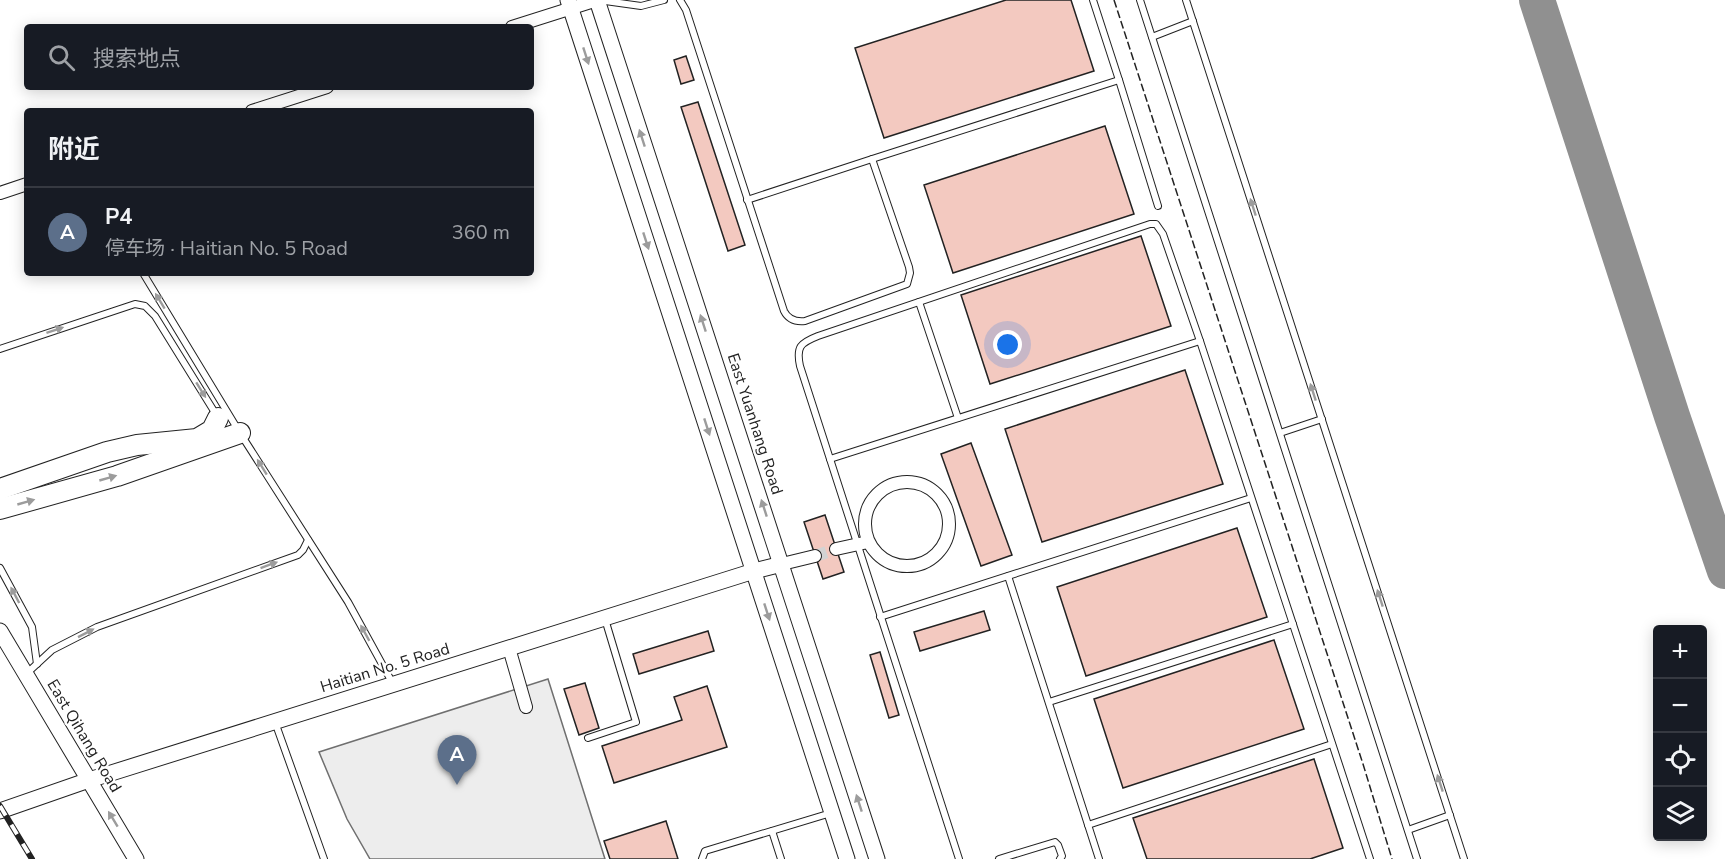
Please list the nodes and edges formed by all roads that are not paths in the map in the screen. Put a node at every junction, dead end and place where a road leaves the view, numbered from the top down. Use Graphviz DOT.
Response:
graph roads {
  1 [pos="597,0"];
  2 [pos="664,0"];
  3 [pos="680,0"];
  4 [pos="1093,0"];
  5 [pos="1140,0"];
  6 [pos="1186,0"];
  7 [pos="569,4"];
  8 [pos="1192,21"];
  9 [pos="519,24"];
  10 [pos="1152,37"];
  11 [pos="1119,80"];
  12 [pos="318,90"];
  13 [pos="261,108"];
  14 [pos="872,159"];
  15 [pos="24,185"];
  16 [pos="0,193"];
  17 [pos="747,200"];
  18 [pos="1158,206"];
  19 [pos="145,276"];
  20 [pos="919,302"];
  21 [pos="1200,341"];
  22 [pos="0,349"];
  23 [pos="218,418"];
  24 [pos="958,418"];
  25 [pos="1322,419"];
  26 [pos="240,433"];
  27 [pos="1280,433"];
  28 [pos="830,459"];
  29 [pos="0,489"];
  30 [pos="1251,498"];
  31 [pos="0,509"];
  32 [pos="308,540"];
  33 [pos="862,543"];
  34 [pos="836,549"];
  35 [pos="815,556"];
  36 [pos="782,564"];
  37 [pos="0,568"];
  38 [pos="754,572"];
  39 [pos="1008,576"];
  40 [pos="604,618"];
  41 [pos="880,618"];
  42 [pos="1293,624"];
  43 [pos="0,631"];
  44 [pos="509,648"];
  45 [pos="32,669"];
  46 [pos="393,684"];
  47 [pos="1049,702"];
  48 [pos="526,707"];
  49 [pos="275,722"];
  50 [pos="588,738"];
  51 [pos="1332,744"];
  52 [pos="89,780"];
  53 [pos="0,811"];
  54 [pos="832,812"];
  55 [pos="1450,815"];
  56 [pos="1088,825"];
  57 [pos="1408,830"];
  58 [pos="772,831"];
  59 [pos="136,859"];
  60 [pos="324,859"];
  61 [pos="702,859"];
  62 [pos="781,859"];
  63 [pos="847,859"];
  64 [pos="877,859"];
  65 [pos="959,859"];
  66 [pos="999,859"];
  67 [pos="1060,859"];
  68 [pos="1099,859"];
  69 [pos="1370,859"];
  70 [pos="1417,859"];
  71 [pos="1464,859"];
  1 -- 2 [label="lane"];
  1 -- 7 [label="street"];
  36 -- 1 [label="street, East Yuanhang Road, one-way"];
  3 -- 17 [label="lane"];
  4 -- 11 [label="lane"];
  5 -- 10 [label="lane"];
  6 -- 8 [label="lane"];
  7 -- 9 [label="street"];
  7 -- 38 [label="street, one-way"];
  8 -- 10 [label="lane"];
  25 -- 8 [label="lane, one-way"];
  10 -- 27 [label="lane"];
  11 -- 14 [label="lane"];
  11 -- 18 [label="lane"];
  12 -- 13 [label="street"];
  14 -- 17 [label="lane"];
  14 -- 17 [label="lane"];
  15 -- 16 [label="street"];
  26 -- 19 [label="lane, one-way"];
  20 -- 21 [label="lane"];
  20 -- 24 [label="lane"];
  20 -- 28 [label="lane"];
  21 -- 24 [label="lane"];
  21 -- 30 [label="lane"];
  22 -- 23 [label="lane, one-way"];
  23 -- 29 [label="highway"];
  24 -- 28 [label="lane"];
  25 -- 27 [label="lane"];
  55 -- 25 [label="lane, one-way"];
  31 -- 26 [label="highway, one-way"];
  32 -- 26 [label="lane, one-way"];
  27 -- 57 [label="lane"];
  28 -- 33 [label="lane"];
  30 -- 39 [label="lane"];
  30 -- 42 [label="lane"];
  45 -- 32 [label="lane, one-way"];
  46 -- 32 [label="lane, one-way"];
  33 -- 33 [label="street"];
  33 -- 34 [label="street"];
  33 -- 41 [label="lane"];
  35 -- 36 [label="street"];
  36 -- 38 [label="street, Haitian No. 5 Road"];
  64 -- 36 [label="street, East Yuanhang Road, one-way"];
  45 -- 37 [label="lane, one-way"];
  38 -- 40 [label="street, Haitian No. 5 Road"];
  38 -- 54 [label="street, one-way"];
  39 -- 41 [label="lane"];
  39 -- 47 [label="lane"];
  40 -- 44 [label="street, Haitian No. 5 Road"];
  40 -- 50 [label="lane"];
  41 -- 65 [label="lane"];
  42 -- 47 [label="lane"];
  42 -- 51 [label="lane"];
  43 -- 45 [label="street, East Qihang Road"];
  44 -- 46 [label="street, Haitian No. 5 Road"];
  44 -- 48 [label="street"];
  45 -- 52 [label="street, East Qihang Road"];
  46 -- 49 [label="street, Haitian No. 5 Road"];
  47 -- 56 [label="lane"];
  49 -- 52 [label="street, Haitian No. 5 Road"];
  49 -- 60 [label="lane"];
  51 -- 56 [label="lane"];
  51 -- 69 [label="lane"];
  52 -- 53 [label="street, Haitian No. 5 Road"];
  59 -- 52 [label="street, East Qihang Road, one-way"];
  54 -- 58 [label="lane"];
  54 -- 63 [label="street"];
  55 -- 57 [label="lane"];
  55 -- 71 [label="lane"];
  56 -- 68 [label="lane"];
  57 -- 70 [label="lane"];
  58 -- 61 [label="lane"];
  58 -- 62 [label="lane"];
  66 -- 67 [label="lane"];
}
